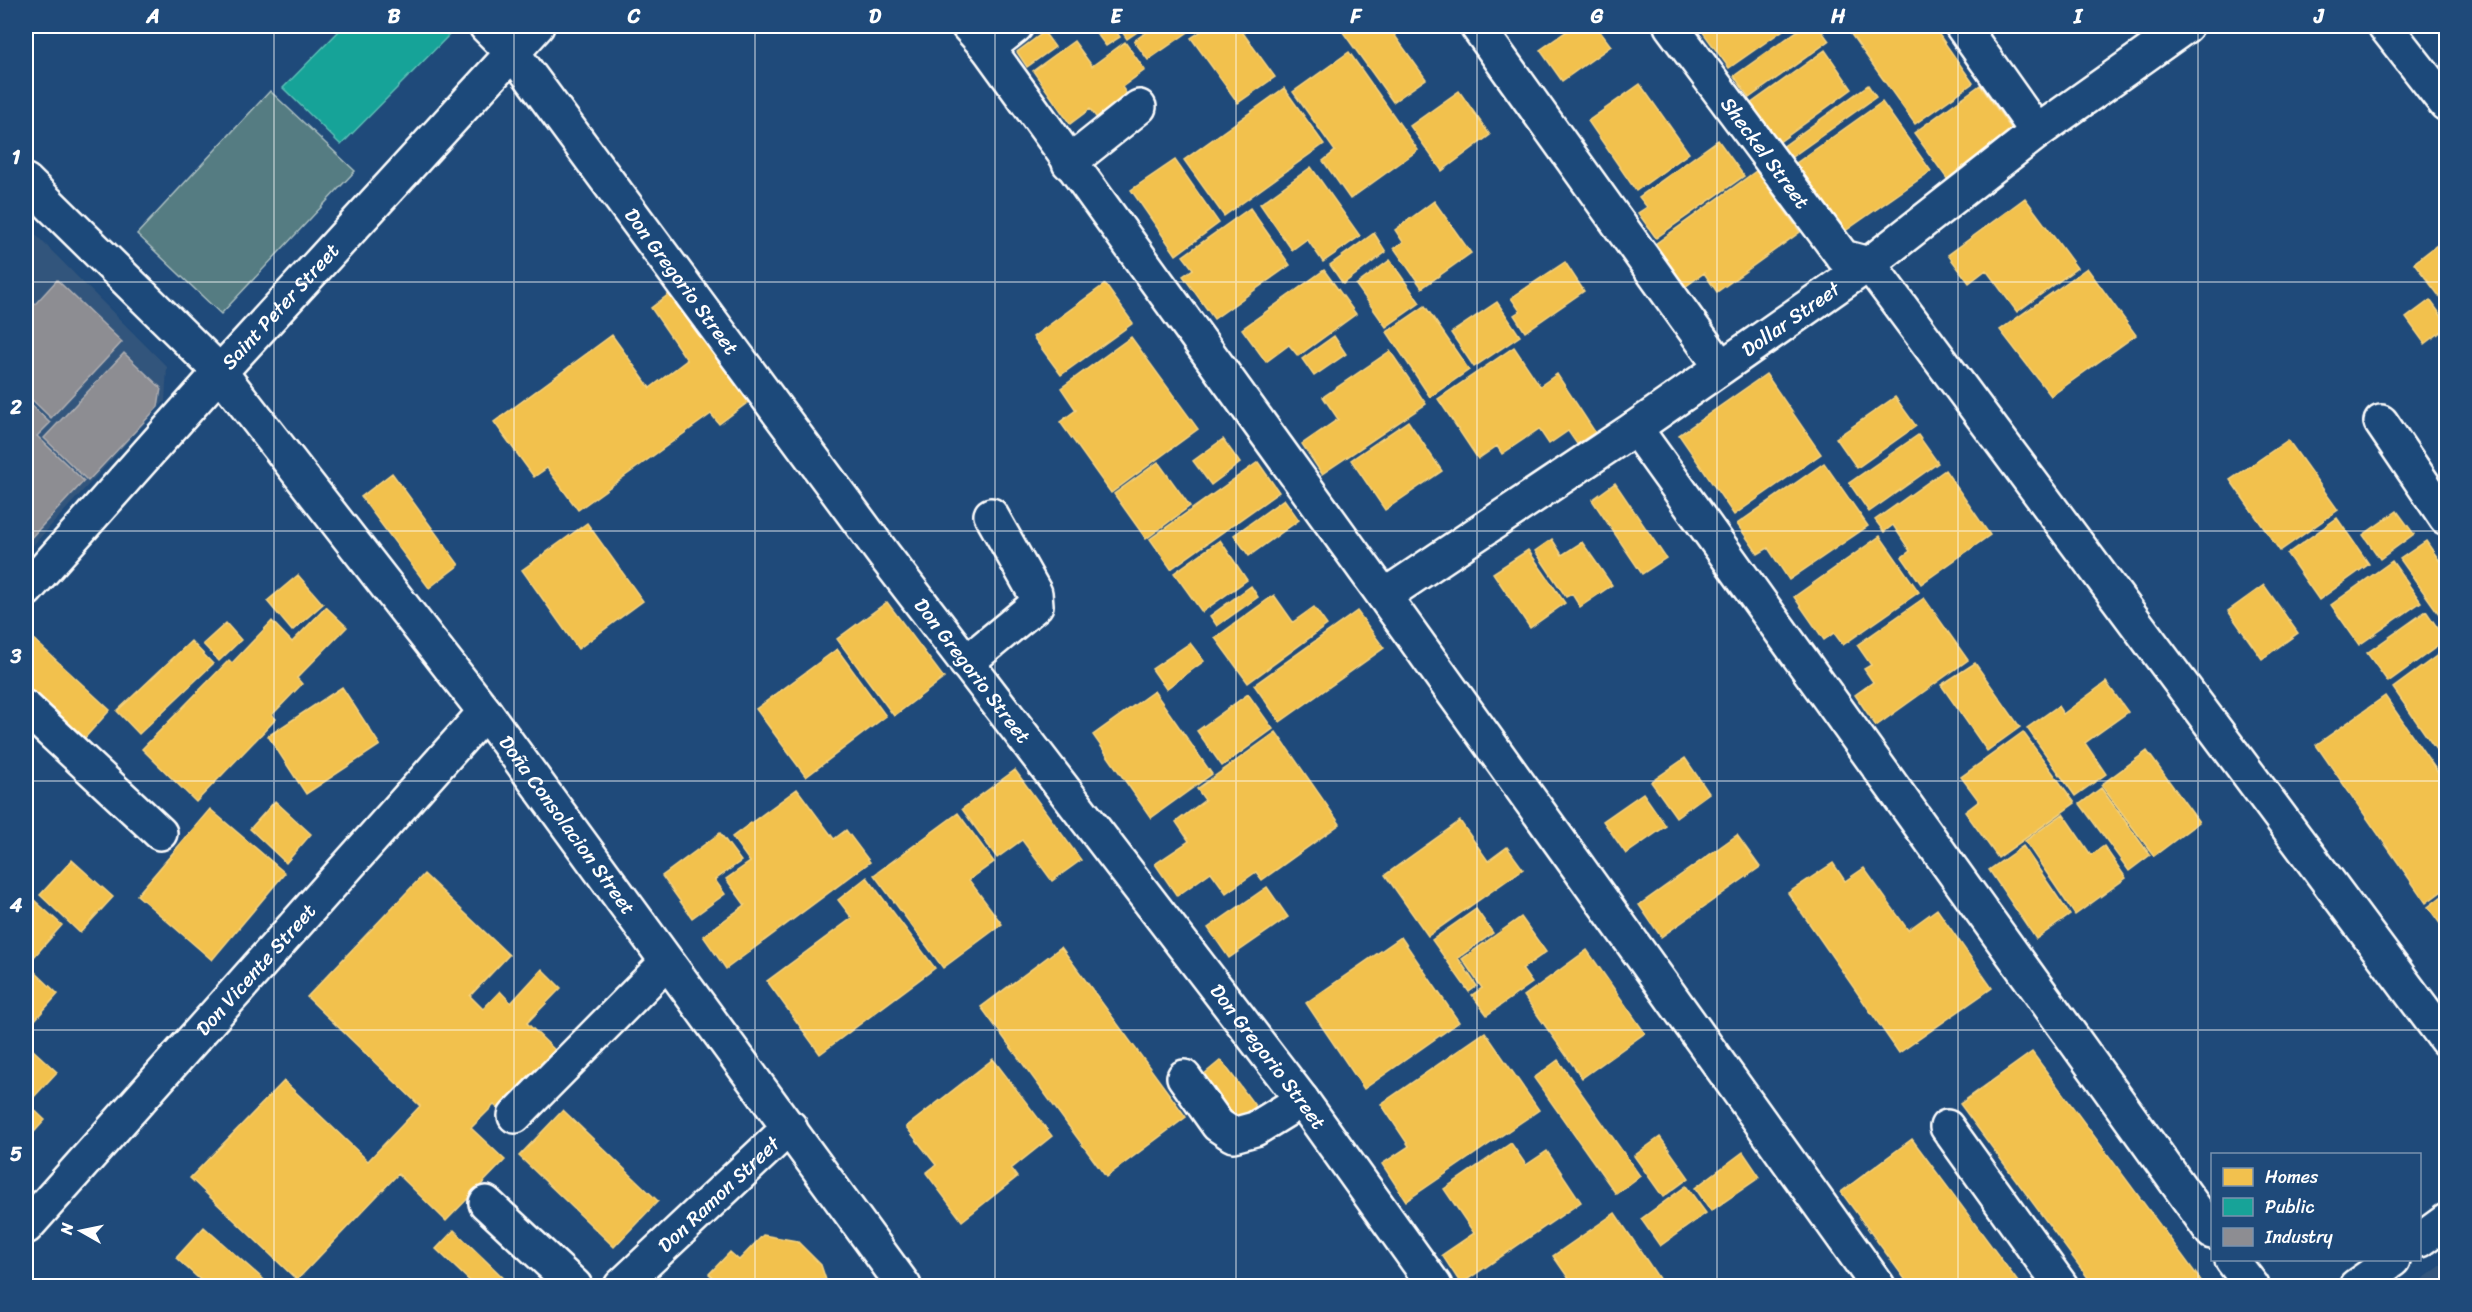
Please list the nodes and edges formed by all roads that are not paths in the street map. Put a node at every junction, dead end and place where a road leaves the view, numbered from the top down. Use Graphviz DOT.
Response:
graph roads {
  1 [pos="486,26"];
  2 [pos="537,26"];
  3 [pos="1016,26"];
  4 [pos="1477,26"];
  5 [pos="1671,26"];
  6 [pos="1962,26"];
  7 [pos="2186,26"];
  8 [pos="2385,26"];
  9 [pos="978,37"];
  10 [pos="513,53"];
  11 [pos="2446,104"];
  12 [pos="1139,107"];
  13 [pos="2037,132"];
  14 [pos="1069,164"];
  15 [pos="26,181"];
  16 [pos="1869,264"];
  17 [pos="1721,367"];
  18 [pos="220,372"];
  19 [pos="2381,422"];
  20 [pos="1635,428"];
  21 [pos="991,515"];
  22 [pos="2446,518"];
  23 [pos="26,590"];
  24 [pos="1384,596"];
  25 [pos="966,663"];
  26 [pos="26,708"];
  27 [pos="485,712"];
  28 [pos="160,832"];
  29 [pos="667,962"];
  30 [pos="2446,1040"];
  31 [pos="1184,1077"];
  32 [pos="1302,1100"];
  33 [pos="515,1116"];
  34 [pos="1947,1126"];
  35 [pos="790,1127"];
  36 [pos="486,1203"];
  37 [pos="2446,1221"];
  38 [pos="26,1227"];
  39 [pos="2211,1231"];
  40 [pos="2421,1239"];
  41 [pos="2233,1261"];
  42 [pos="2392,1261"];
  43 [pos="575,1287"];
  44 [pos="621,1287"];
  45 [pos="904,1287"];
  46 [pos="1435,1287"];
  47 [pos="1878,1287"];
  48 [pos="2061,1287"];
  49 [pos="2252,1287"];
  50 [pos="2356,1287"];
  1 -- 10 [label="street, Don Gregorio Street"];
  2 -- 10 [label="street, Saint Peter Street"];
  3 -- 9 [label="street"];
  4 -- 17 [label="street"];
  5 -- 16 [label="street, Sheckel Street"];
  6 -- 13 [label="street"];
  7 -- 13 [label="street, Dollar Street"];
  8 -- 11 [label="street"];
  9 -- 14 [label="street"];
  10 -- 18 [label="street, Saint Peter Street"];
  10 -- 25 [label="street, Don Gregorio Street"];
  12 -- 14 [label="street"];
  13 -- 16 [label="street, Dollar Street"];
  14 -- 24 [label="street"];
  15 -- 18 [label="street, Doña Consolacion Street"];
  16 -- 17 [label="street, Dollar Street"];
  16 -- 30 [label="street"];
  17 -- 20 [label="street, Dollar Street"];
  18 -- 23 [label="street, Saint Peter Street"];
  18 -- 27 [label="street, Doña Consolacion Street"];
  19 -- 22 [label="street"];
  20 -- 24 [label="street, Dollar Street"];
  20 -- 39 [label="street"];
  21 -- 25 [label="street"];
  24 -- 47 [label="street"];
  25 -- 32 [label="street, Don Gregorio Street"];
  26 -- 28 [label="street"];
  27 -- 29 [label="street, Doña Consolacion Street"];
  27 -- 38 [label="street, Don Vicente Street"];
  29 -- 33 [label="street"];
  29 -- 35 [label="street, Doña Consolacion Street"];
  31 -- 32 [label="street"];
  32 -- 46 [label="street, Don Gregorio Street"];
  34 -- 48 [label="street"];
  35 -- 44 [label="street, Don Ramon Street"];
  35 -- 45 [label="street, Doña Consolacion Street"];
  36 -- 43 [label="street"];
  37 -- 40 [label="street"];
  41 -- 49 [label="street"];
  42 -- 50 [label="street"];
}
